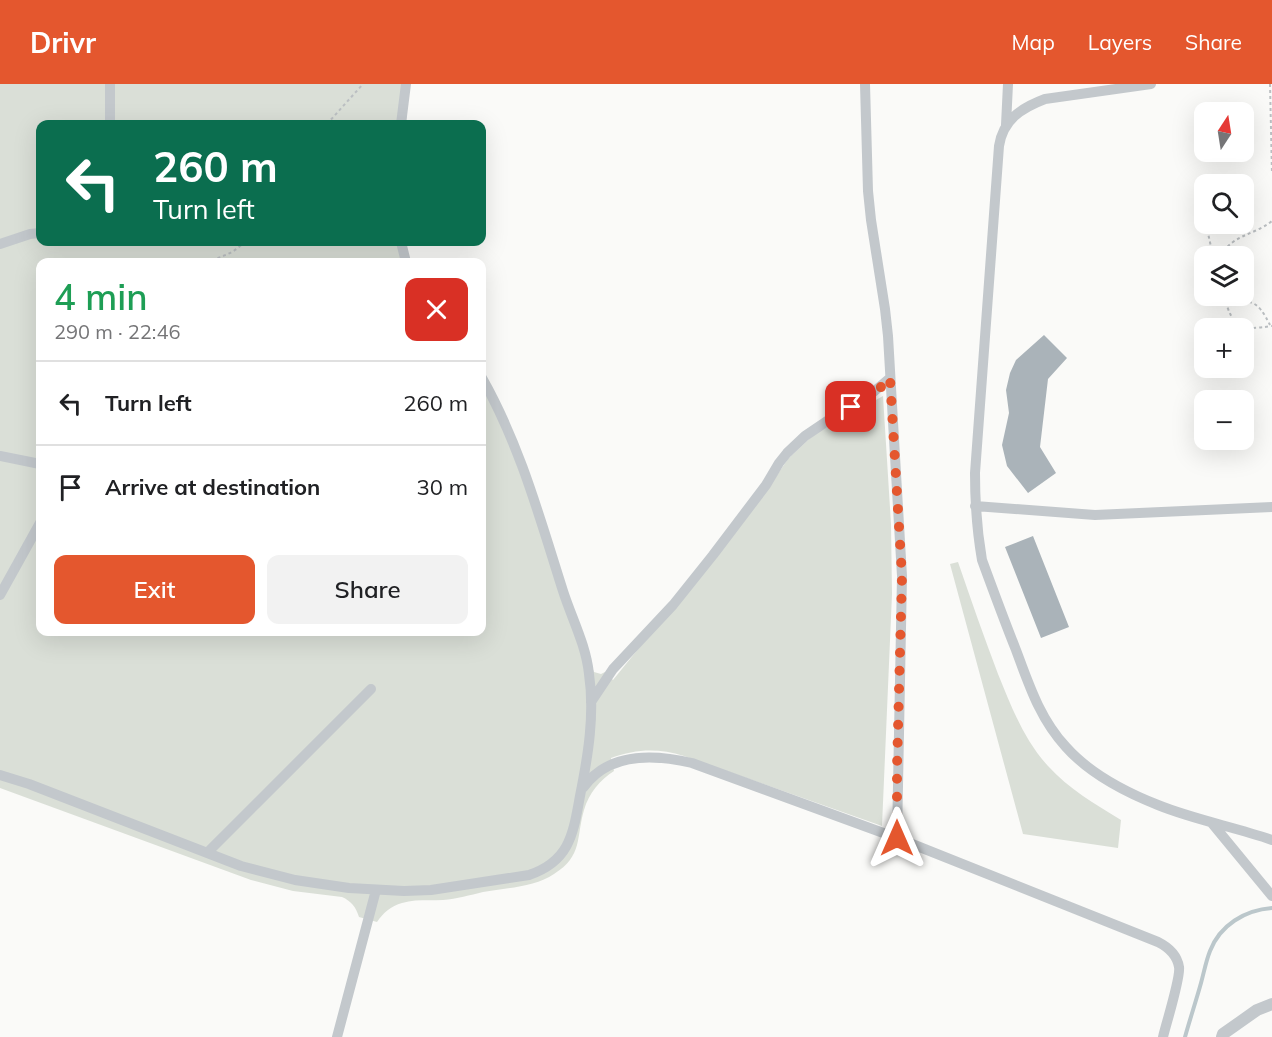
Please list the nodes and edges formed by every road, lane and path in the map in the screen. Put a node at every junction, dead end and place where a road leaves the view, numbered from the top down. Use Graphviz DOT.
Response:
graph roads {
  1 [pos="110,84"];
  2 [pos="363,84"];
  3 [pos="406,84"];
  4 [pos="865,84"];
  5 [pos="1008,84"];
  6 [pos="1151,84"];
  7 [pos="1270,84"];
  8 [pos="110,120"];
  9 [pos="331,120"];
  10 [pos="402,120"];
  11 [pos="1006,125"];
  12 [pos="1272,174"];
  13 [pos="1272,222"];
  14 [pos="36,233"];
  15 [pos="0,244"];
  16 [pos="240,246"];
  17 [pos="1228,246"];
  18 [pos="216,258"];
  19 [pos="1254,303"];
  20 [pos="1227,306"];
  21 [pos="1271,326"];
  22 [pos="890,378"];
  23 [pos="486,385"];
  24 [pos="0,456"];
  25 [pos="36,463"];
  26 [pos="975,506"];
  27 [pos="1272,507"];
  28 [pos="36,530"];
  29 [pos="0,595"];
  30 [pos="371,689"];
  31 [pos="591,703"];
  32 [pos="0,775"];
  33 [pos="581,790"];
  34 [pos="1211,822"];
  35 [pos="897,838"];
  36 [pos="1272,840"];
  37 [pos="207,852"];
  38 [pos="376,890"];
  39 [pos="1272,896"];
  40 [pos="1272,1004"];
  41 [pos="337,1037"];
  42 [pos="1162,1037"];
  43 [pos="1222,1037"];
  1 -- 8 [label="street"];
  2 -- 9 [label="path"];
  3 -- 10 [label="street"];
  4 -- 22 [label="street"];
  5 -- 11 [label="street"];
  6 -- 11 [label="street"];
  7 -- 12 [label="path"];
  11 -- 26 [label="street"];
  13 -- 17 [label="path"];
  14 -- 15 [label="street"];
  16 -- 18 [label="path"];
  19 -- 21 [label="path"];
  20 -- 21 [label="path"];
  22 -- 31 [label="street"];
  22 -- 35 [label="street"];
  23 -- 31 [label="street"];
  24 -- 25 [label="street"];
  26 -- 27 [label="street"];
  26 -- 34 [label="street"];
  28 -- 29 [label="street"];
  30 -- 37 [label="street"];
  31 -- 33 [label="street"];
  32 -- 37 [label="street"];
  33 -- 35 [label="street"];
  33 -- 38 [label="street"];
  34 -- 36 [label="street"];
  34 -- 39 [label="street"];
  35 -- 42 [label="street"];
  37 -- 38 [label="street"];
  38 -- 41 [label="street"];
  40 -- 43 [label="street"];
}
